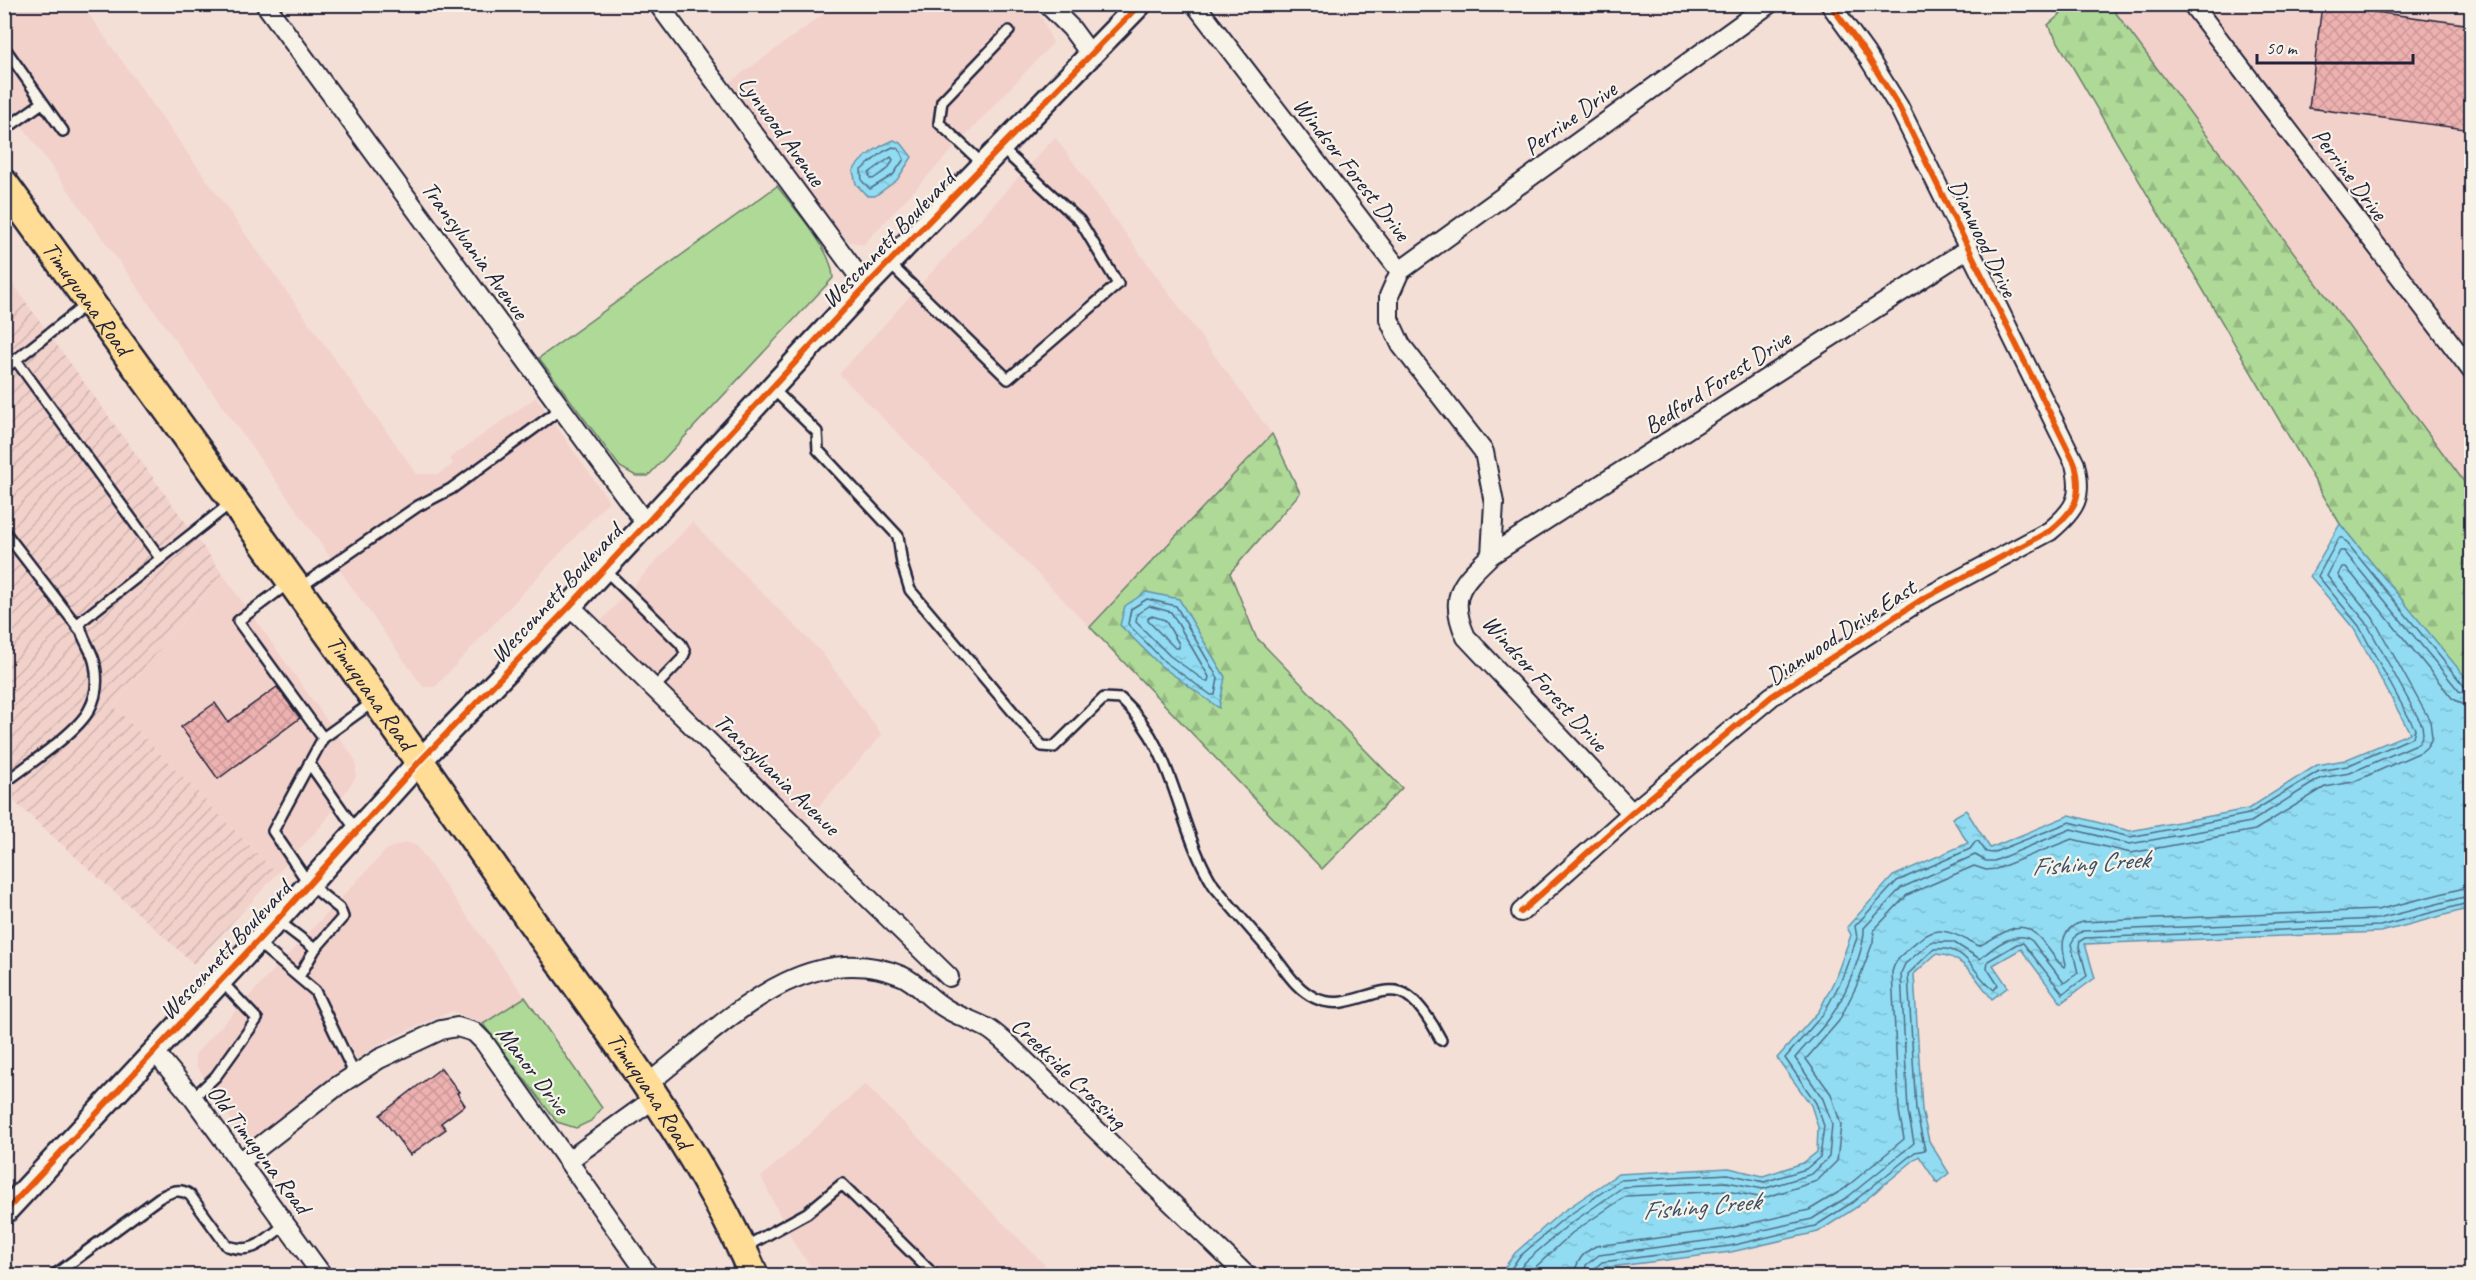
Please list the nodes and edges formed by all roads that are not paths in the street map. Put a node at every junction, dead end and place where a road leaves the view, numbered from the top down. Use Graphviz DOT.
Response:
graph roads {
  1 [pos="265,4"];
  2 [pos="658,4"];
  3 [pos="1047,4"];
  4 [pos="1140,4"];
  5 [pos="1195,4"];
  6 [pos="1769,4"];
  7 [pos="1830,4"];
  8 [pos="2192,4"];
  9 [pos="1009,31"];
  10 [pos="4,47"];
  11 [pos="1091,55"];
  12 [pos="42,103"];
  13 [pos="4,130"];
  14 [pos="63,131"];
  15 [pos="1001,148"];
  16 [pos="984,165"];
  17 [pos="6,191"];
  18 [pos="1968,249"];
  19 [pos="889,263"];
  20 [pos="1400,271"];
  21 [pos="866,286"];
  22 [pos="90,302"];
  23 [pos="16,360"];
  24 [pos="4,369"];
  25 [pos="2472,372"];
  26 [pos="772,388"];
  27 [pos="562,408"];
  28 [pos="2078,498"];
  29 [pos="233,502"];
  30 [pos="646,524"];
  31 [pos="4,531"];
  32 [pos="1491,555"];
  33 [pos="160,558"];
  34 [pos="604,569"];
  35 [pos="294,586"];
  36 [pos="570,606"];
  37 [pos="80,630"];
  38 [pos="654,688"];
  39 [pos="376,700"];
  40 [pos="323,738"];
  41 [pos="420,761"];
  42 [pos="309,763"];
  43 [pos="4,783"];
  44 [pos="1632,813"];
  45 [pos="357,831"];
  46 [pos="309,884"];
  47 [pos="1521,912"];
  48 [pos="277,920"];
  49 [pos="257,941"];
  50 [pos="315,949"];
  51 [pos="298,977"];
  52 [pos="949,977"];
  53 [pos="221,981"];
  54 [pos="1441,1040"];
  55 [pos="155,1052"];
  56 [pos="356,1075"];
  57 [pos="651,1091"];
  58 [pos="193,1098"];
  59 [pos="569,1160"];
  60 [pos="240,1162"];
  61 [pos="4,1213"];
  62 [pos="286,1224"];
  63 [pos="741,1249"];
  64 [pos="4,1266"];
  65 [pos="12,1275"];
  66 [pos="53,1275"];
  67 [pos="323,1275"];
  68 [pos="649,1275"];
  69 [pos="754,1275"];
  70 [pos="935,1275"];
  71 [pos="1247,1275"];
  1 -- 27 [label="street, Transylvania Avenue"];
  2 -- 21 [label="street, Lynwood Avenue"];
  3 -- 11 [label="street"];
  4 -- 11 [label="street, Wesconnett Boulevard"];
  5 -- 20 [label="street, Windsor Forest Drive"];
  6 -- 20 [label="street, Perrine Drive"];
  7 -- 18 [label="street, Dianwood Drive"];
  8 -- 25 [label="street, Perrine Drive"];
  9 -- 16 [label="lane"];
  10 -- 12 [label="lane"];
  11 -- 15 [label="street, Wesconnett Boulevard"];
  12 -- 13 [label="lane"];
  12 -- 14 [label="lane"];
  15 -- 16 [label="street, Wesconnett Boulevard"];
  15 -- 19 [label="lane"];
  16 -- 19 [label="street, Wesconnett Boulevard"];
  17 -- 22 [label="main road, Timuquana Road"];
  18 -- 28 [label="street, Dianwood Drive"];
  18 -- 32 [label="street, Bedford Forest Drive"];
  19 -- 21 [label="street, Wesconnett Boulevard"];
  20 -- 32 [label="street, Windsor Forest Drive"];
  21 -- 26 [label="street, Wesconnett Boulevard"];
  22 -- 23 [label="lane"];
  22 -- 29 [label="main road, Timuquana Road"];
  23 -- 24 [label="lane"];
  23 -- 33 [label="lane"];
  26 -- 30 [label="street, Wesconnett Boulevard"];
  26 -- 54 [label="lane"];
  27 -- 30 [label="street, Transylvania Avenue"];
  27 -- 35 [label="lane"];
  28 -- 44 [label="street, Dianwood Drive East"];
  29 -- 33 [label="lane"];
  29 -- 35 [label="main road, Timuquana Road"];
  30 -- 34 [label="street, Wesconnett Boulevard"];
  31 -- 37 [label="lane"];
  32 -- 44 [label="street, Windsor Forest Drive"];
  33 -- 37 [label="lane"];
  34 -- 36 [label="street, Wesconnett Boulevard"];
  34 -- 38 [label="lane"];
  35 -- 39 [label="main road, Timuquana Road"];
  35 -- 40 [label="lane"];
  36 -- 38 [label="street, Transylvania Avenue"];
  36 -- 41 [label="street, Wesconnett Boulevard"];
  37 -- 43 [label="lane"];
  38 -- 52 [label="street, Transylvania Avenue"];
  39 -- 40 [label="lane"];
  39 -- 41 [label="main road, Timuquana Road"];
  40 -- 42 [label="lane"];
  41 -- 45 [label="street, Wesconnett Boulevard"];
  41 -- 57 [label="main road, Timuquana Road"];
  42 -- 45 [label="lane"];
  42 -- 46 [label="lane"];
  44 -- 47 [label="street, Dianwood Drive East"];
  45 -- 46 [label="street, Wesconnett Boulevard"];
  46 -- 48 [label="street, Wesconnett Boulevard"];
  46 -- 50 [label="lane"];
  48 -- 49 [label="street, Wesconnett Boulevard"];
  48 -- 50 [label="lane"];
  49 -- 51 [label="lane"];
  49 -- 53 [label="street, Wesconnett Boulevard"];
  50 -- 51 [label="lane"];
  51 -- 56 [label="lane"];
  53 -- 55 [label="street, Wesconnett Boulevard"];
  53 -- 58 [label="lane"];
  55 -- 58 [label="street, Old Timuguna Road"];
  55 -- 61 [label="street, Wesconnett Boulevard"];
  56 -- 59 [label="street, Manor Drive"];
  56 -- 60 [label="street, Manor Drive"];
  57 -- 59 [label="street, Creekside Crossing"];
  57 -- 63 [label="main road, Timuquana Road"];
  57 -- 71 [label="street, Creekside Crossing"];
  58 -- 60 [label="street, Old Timuguna Road"];
  59 -- 68 [label="street, Manor Drive"];
  60 -- 62 [label="street, Old Timuguna Road"];
  62 -- 66 [label="lane"];
  62 -- 67 [label="street, Old Timuguna Road"];
  63 -- 69 [label="main road, Timuquana Road"];
  63 -- 70 [label="lane"];
  64 -- 65 [label="lane"];
}
